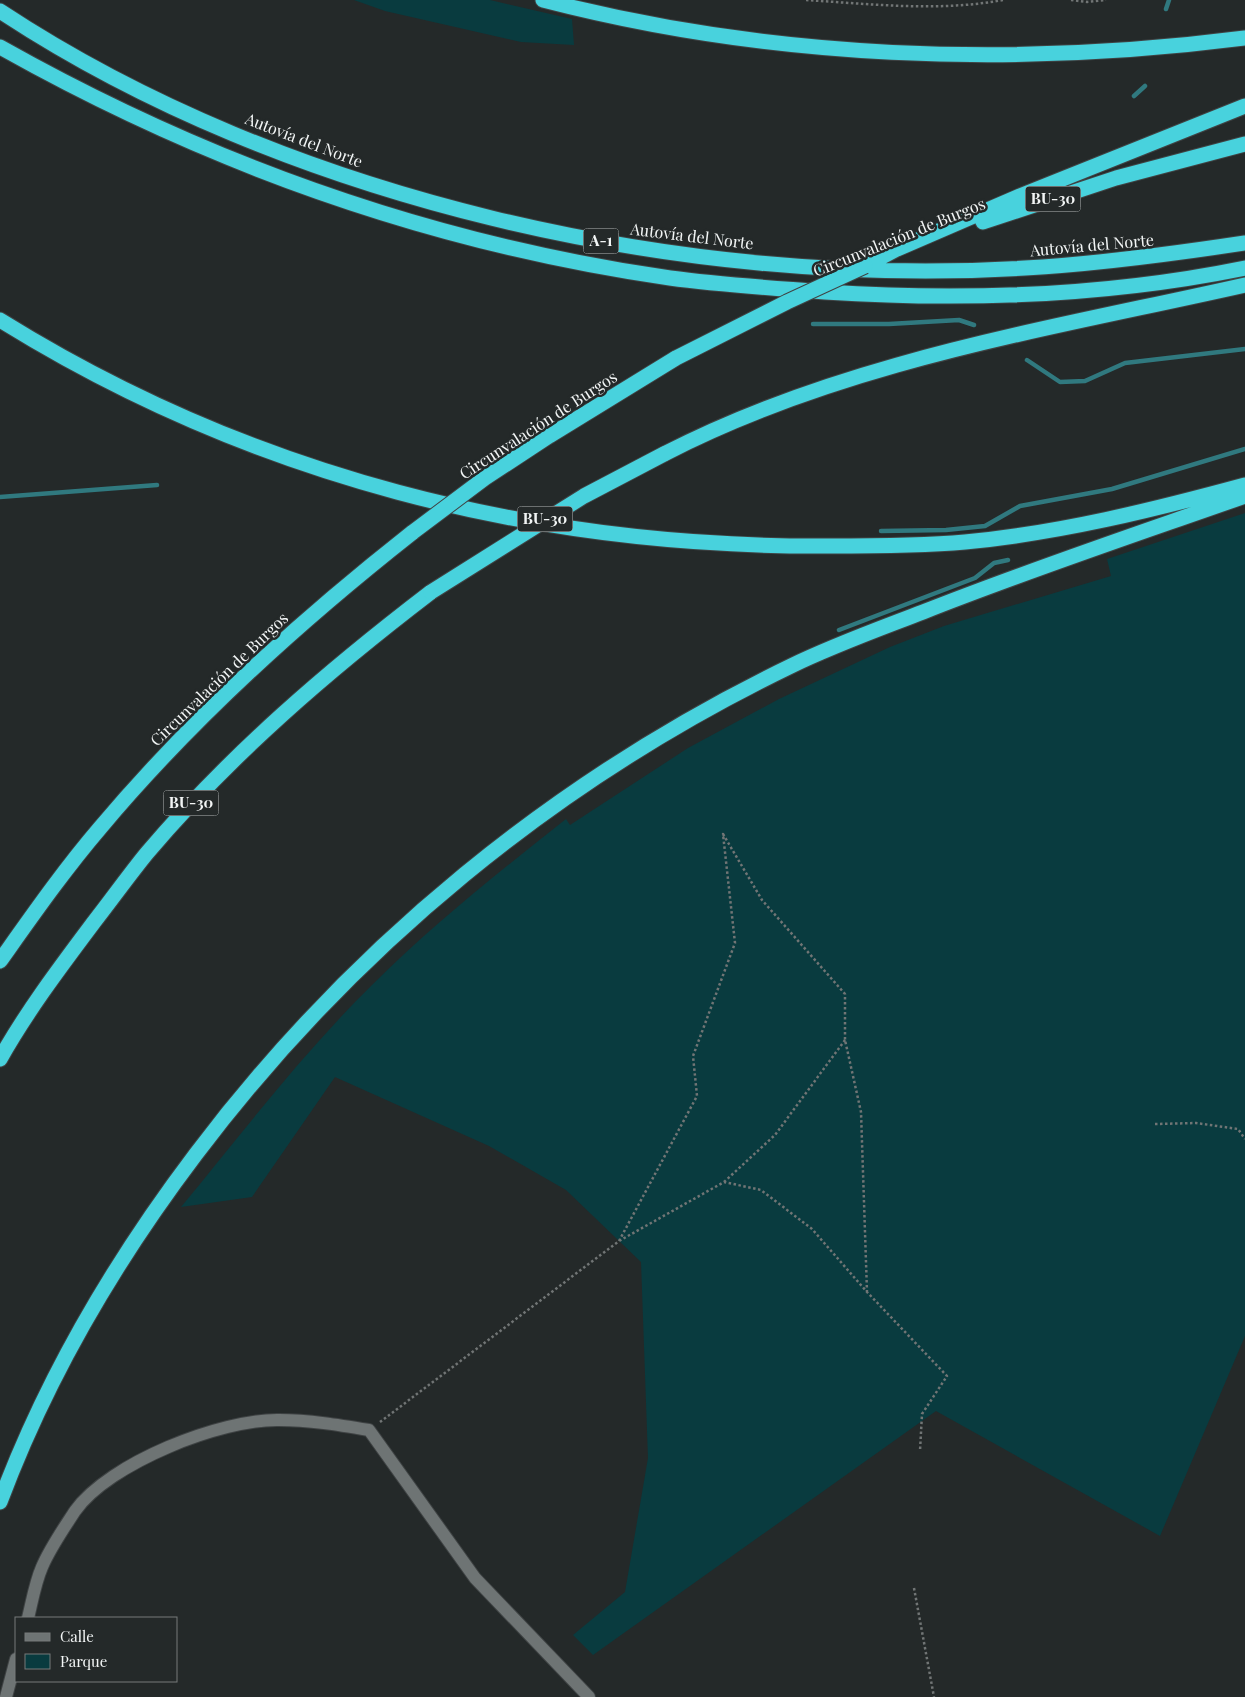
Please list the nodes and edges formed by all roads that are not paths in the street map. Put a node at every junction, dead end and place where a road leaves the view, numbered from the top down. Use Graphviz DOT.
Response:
graph roads {
  1 [pos="543,0"];
  2 [pos="0,11"];
  3 [pos="1245,38"];
  4 [pos="0,47"];
  5 [pos="1245,106"];
  6 [pos="1245,144"];
  7 [pos="1245,243"];
  8 [pos="865,266"];
  9 [pos="1245,268"];
  10 [pos="1245,284"];
  11 [pos="0,320"];
  12 [pos="1245,485"];
  13 [pos="1245,496"];
  14 [pos="0,961"];
  15 [pos="0,1059"];
  16 [pos="0,1502"];
  17 [pos="28,1617"];
  18 [pos="15,1663"];
  19 [pos="6,1697"];
  20 [pos="589,1697"];
  1 -- 3 [label="highway"];
  2 -- 7 [label="highway, Autovía del Norte / A-1"];
  4 -- 9 [label="highway, A-1"];
  5 -- 8 [label="highway"];
  6 -- 8 [label="highway, Circunvalación de Burgos / BU-30"];
  8 -- 14 [label="highway, Circunvalación de Burgos / BU-30, bridge"];
  10 -- 15 [label="highway, BU-30, bridge"];
  11 -- 12 [label="highway"];
  13 -- 16 [label="highway"];
  17 -- 20 [label="street"];
  18 -- 19 [label="street"];
}
